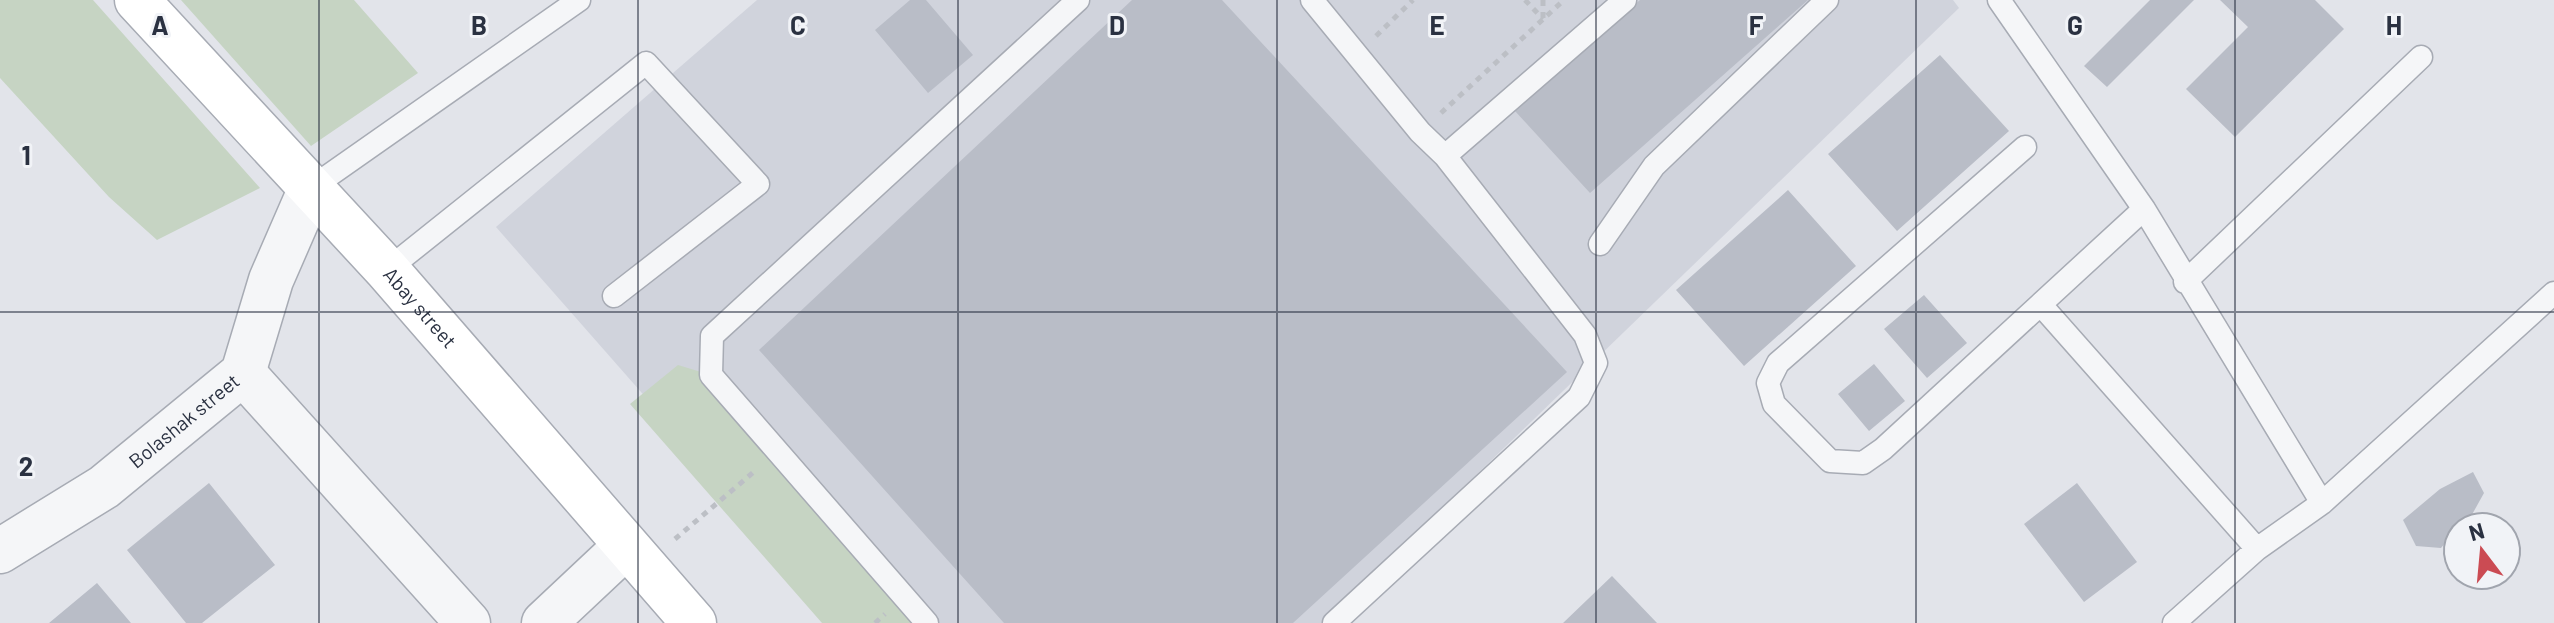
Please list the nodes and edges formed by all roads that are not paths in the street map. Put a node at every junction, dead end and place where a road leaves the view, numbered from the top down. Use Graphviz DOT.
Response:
graph roads {
  1 [pos="137,0"];
  2 [pos="579,0"];
  3 [pos="1078,0"];
  4 [pos="1312,0"];
  5 [pos="1625,0"];
  6 [pos="1827,0"];
  7 [pos="1999,0"];
  8 [pos="2421,57"];
  9 [pos="2025,147"];
  10 [pos="1445,156"];
  11 [pos="311,188"];
  12 [pos="2144,209"];
  13 [pos="1600,244"];
  14 [pos="387,270"];
  15 [pos="2185,282"];
  16 [pos="2554,293"];
  17 [pos="614,296"];
  18 [pos="2041,305"];
  19 [pos="243,373"];
  20 [pos="2322,503"];
  21 [pos="2257,549"];
  22 [pos="0,551"];
  23 [pos="635,556"];
  24 [pos="468,623"];
  25 [pos="544,623"];
  26 [pos="694,623"];
  27 [pos="927,623"];
  28 [pos="1334,623"];
  29 [pos="2174,623"];
  1 -- 11 [label="main road, Abay street"];
  2 -- 11 [label="lane"];
  3 -- 27 [label="lane"];
  4 -- 10 [label="lane"];
  5 -- 10 [label="lane"];
  6 -- 13 [label="lane"];
  7 -- 12 [label="lane"];
  8 -- 15 [label="lane"];
  9 -- 18 [label="lane"];
  10 -- 28 [label="lane"];
  11 -- 14 [label="main road, Abay street"];
  11 -- 19 [label="street, Bolashak street"];
  12 -- 15 [label="lane"];
  12 -- 18 [label="lane"];
  14 -- 17 [label="lane"];
  14 -- 23 [label="main road, Abay street"];
  15 -- 20 [label="lane"];
  16 -- 20 [label="lane"];
  18 -- 21 [label="lane"];
  19 -- 22 [label="street, Bolashak street"];
  19 -- 24 [label="street"];
  20 -- 21 [label="lane"];
  21 -- 29 [label="lane"];
  23 -- 25 [label="street"];
  23 -- 26 [label="main road, Abay street"];
}
